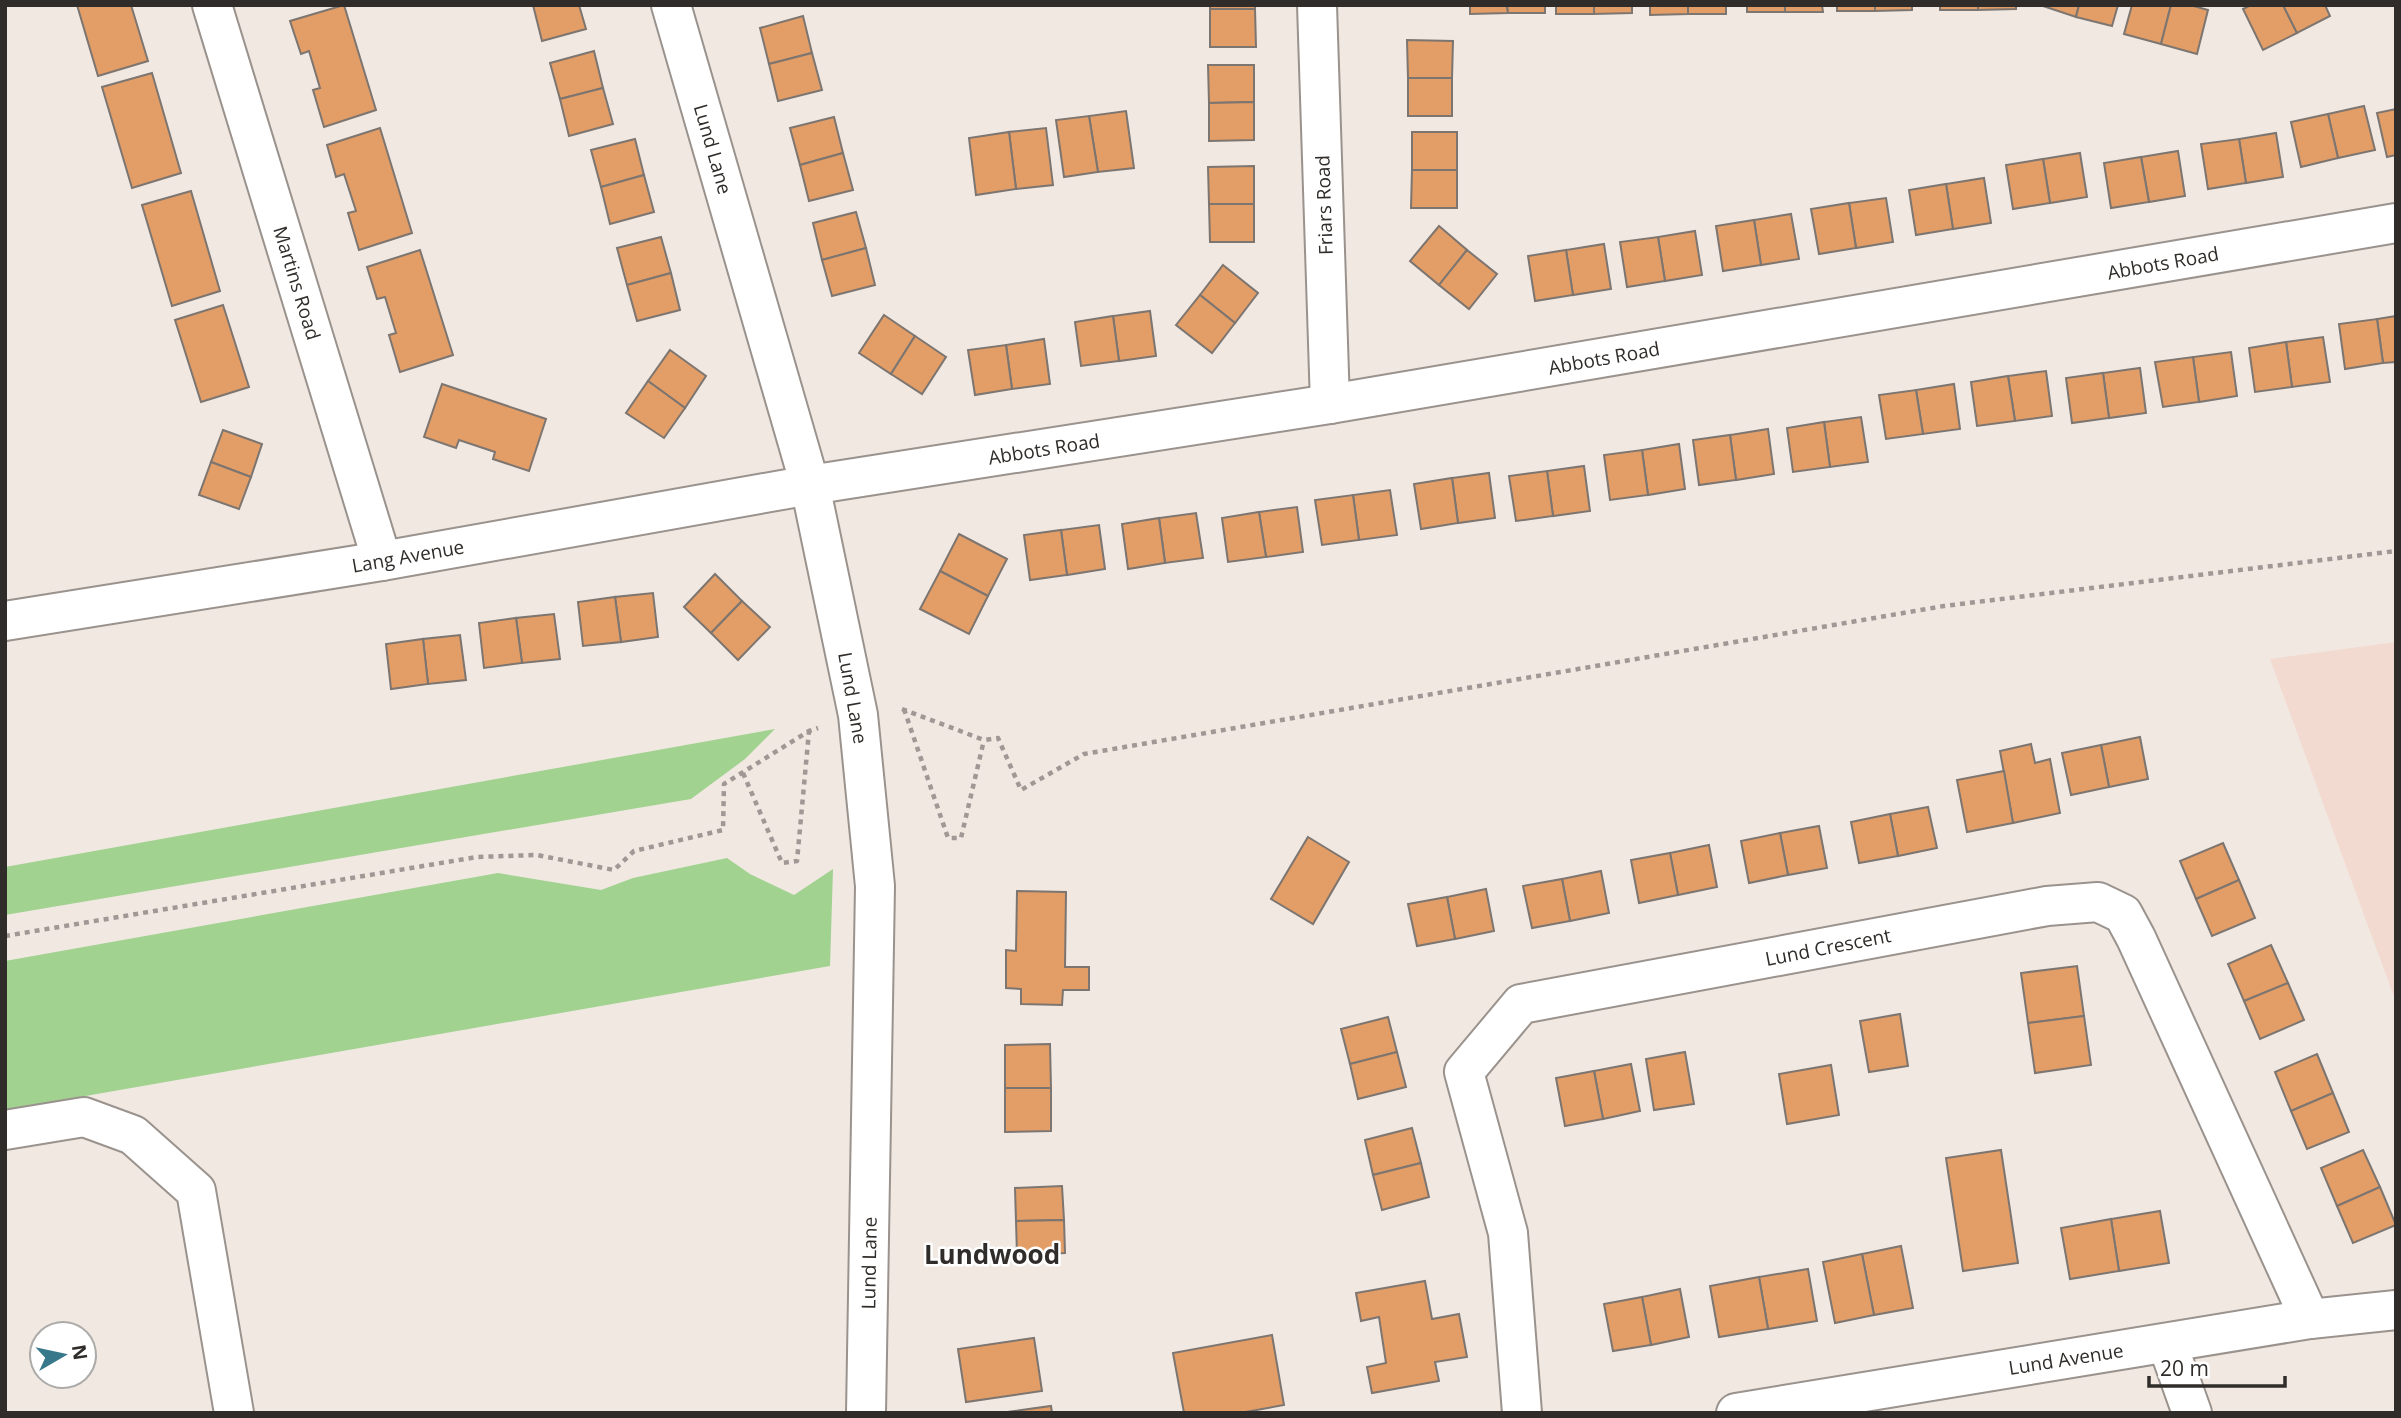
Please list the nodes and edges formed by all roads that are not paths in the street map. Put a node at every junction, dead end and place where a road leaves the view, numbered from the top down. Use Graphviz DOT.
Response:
graph roads {
  1 [pos="212,5"];
  2 [pos="671,5"];
  3 [pos="1317,5"];
  4 [pos="2396,223"];
  5 [pos="1330,404"];
  6 [pos="810,485"];
  7 [pos="383,561"];
  8 [pos="5,621"];
  9 [pos="5,1130"];
  10 [pos="2396,1310"];
  11 [pos="2310,1320"];
  12 [pos="2167,1343"];
  13 [pos="234,1413"];
  14 [pos="866,1413"];
  15 [pos="1522,1413"];
  16 [pos="1737,1413"];
  17 [pos="2192,1413"];
  1 -- 7 [label="street, Martins Road"];
  2 -- 6 [label="street, Lund Lane"];
  3 -- 5 [label="street, Friars Road"];
  4 -- 5 [label="street, Abbots Road"];
  5 -- 6 [label="street, Abbots Road"];
  6 -- 7 [label="street, Lang Avenue"];
  6 -- 14 [label="street, Lund Lane"];
  7 -- 8 [label="street, Lang Avenue"];
  9 -- 13 [label="street"];
  10 -- 11 [label="street, Lund Avenue"];
  11 -- 12 [label="street, Lund Avenue"];
  11 -- 15 [label="street, Lund Crescent"];
  12 -- 16 [label="street, Lund Avenue"];
  12 -- 17 [label="street"];
}
